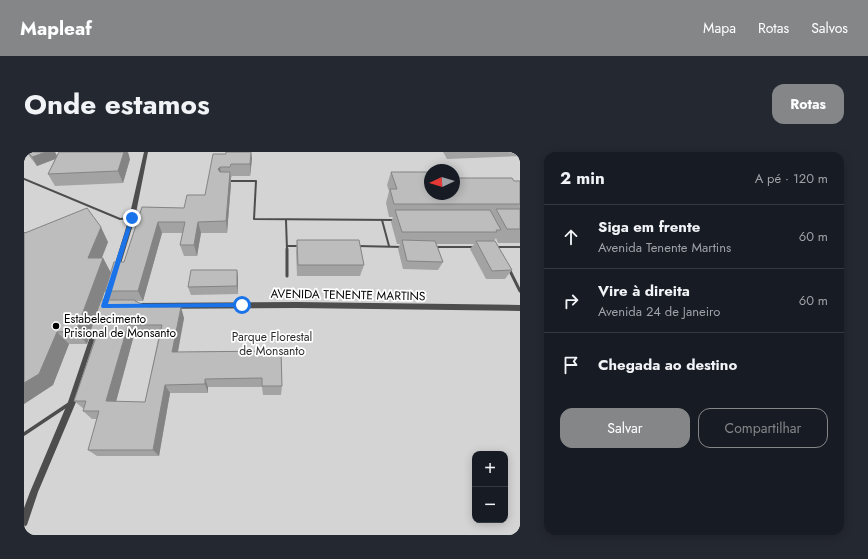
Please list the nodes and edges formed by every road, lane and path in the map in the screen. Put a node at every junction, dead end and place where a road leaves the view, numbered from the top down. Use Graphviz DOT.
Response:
graph roads {
  1 [pos="146,152"];
  2 [pos="24,179"];
  3 [pos="222,181"];
  4 [pos="132,218"];
  5 [pos="286,220"];
  6 [pos="382,220"];
  7 [pos="398,220"];
  8 [pos="494,240"];
  9 [pos="287,246"];
  10 [pos="303,246"];
  11 [pos="350,246"];
  12 [pos="389,246"];
  13 [pos="405,247"];
  14 [pos="428,247"];
  15 [pos="482,247"];
  16 [pos="490,247"];
  17 [pos="498,247"];
  18 [pos="520,247"];
  19 [pos="501,254"];
  20 [pos="508,268"];
  21 [pos="114,276"];
  22 [pos="288,276"];
  23 [pos="520,290"];
  24 [pos="130,306"];
  25 [pos="520,308"];
  26 [pos="98,324"];
  27 [pos="72,402"];
  28 [pos="24,434"];
  29 [pos="24,522"];
  1 -- 4 [label="street"];
  2 -- 4 [label="lane"];
  3 -- 5 [label="lane"];
  4 -- 21 [label="street"];
  5 -- 6 [label="lane"];
  5 -- 9 [label="lane"];
  6 -- 7 [label="lane"];
  6 -- 12 [label="lane"];
  8 -- 17 [label="lane"];
  9 -- 10 [label="lane"];
  9 -- 22 [label="lane"];
  11 -- 12 [label="lane"];
  12 -- 13 [label="lane"];
  14 -- 15 [label="lane"];
  16 -- 17 [label="lane"];
  17 -- 18 [label="lane"];
  17 -- 19 [label="lane"];
  20 -- 23 [label="lane"];
  24 -- 25 [label="street, AVENIDA TENENTE MARTINS"];
  26 -- 27 [label="street"];
  27 -- 28 [label="lane"];
  27 -- 29 [label="street"];
}
